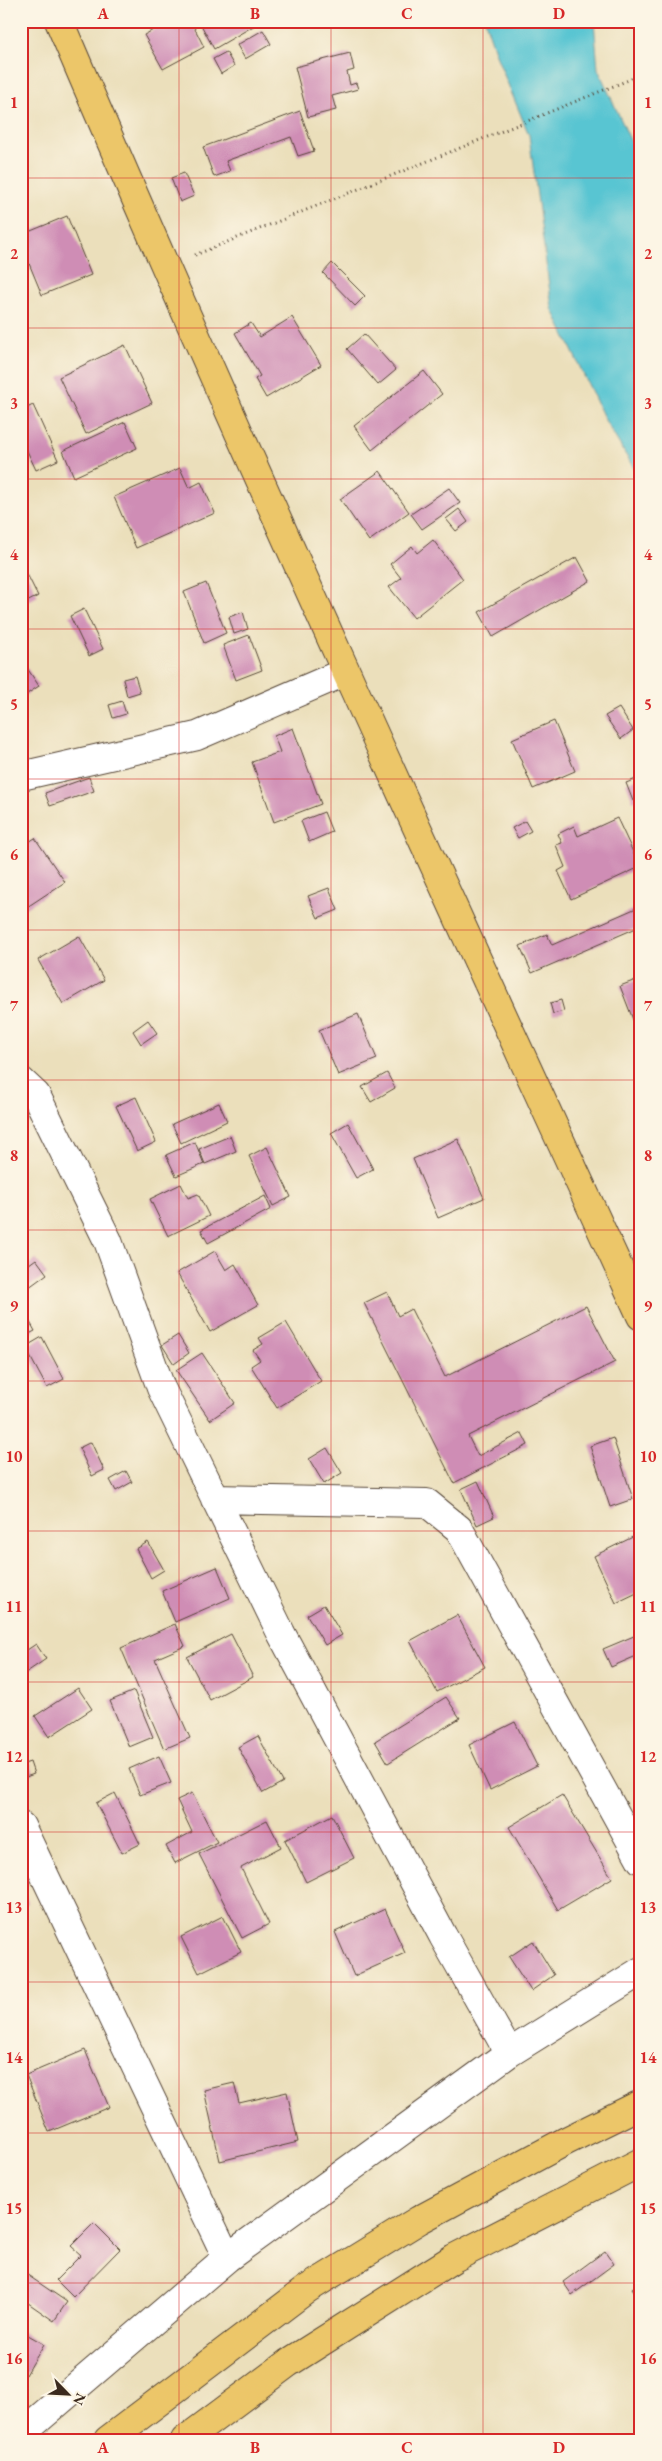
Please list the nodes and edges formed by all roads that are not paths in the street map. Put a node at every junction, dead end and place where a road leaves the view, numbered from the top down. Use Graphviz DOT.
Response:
graph roads {
  1 [pos="59,21"];
  2 [pos="345,672"];
  3 [pos="21,776"];
  4 [pos="21,1081"];
  5 [pos="641,1316"];
  6 [pos="215,1499"];
  7 [pos="21,1826"];
  8 [pos="641,1860"];
  9 [pos="641,1971"];
  10 [pos="509,2053"];
  11 [pos="641,2104"];
  12 [pos="641,2162"];
  13 [pos="227,2258"];
  14 [pos="21,2434"];
  15 [pos="108,2440"];
  16 [pos="185,2440"];
  1 -- 2 [label="main road"];
  2 -- 3 [label="street"];
  2 -- 5 [label="main road"];
  4 -- 6 [label="street"];
  6 -- 8 [label="street"];
  6 -- 10 [label="street"];
  7 -- 13 [label="street"];
  9 -- 10 [label="street"];
  10 -- 13 [label="street"];
  11 -- 15 [label="main road"];
  12 -- 16 [label="main road"];
  13 -- 14 [label="street"];
}
